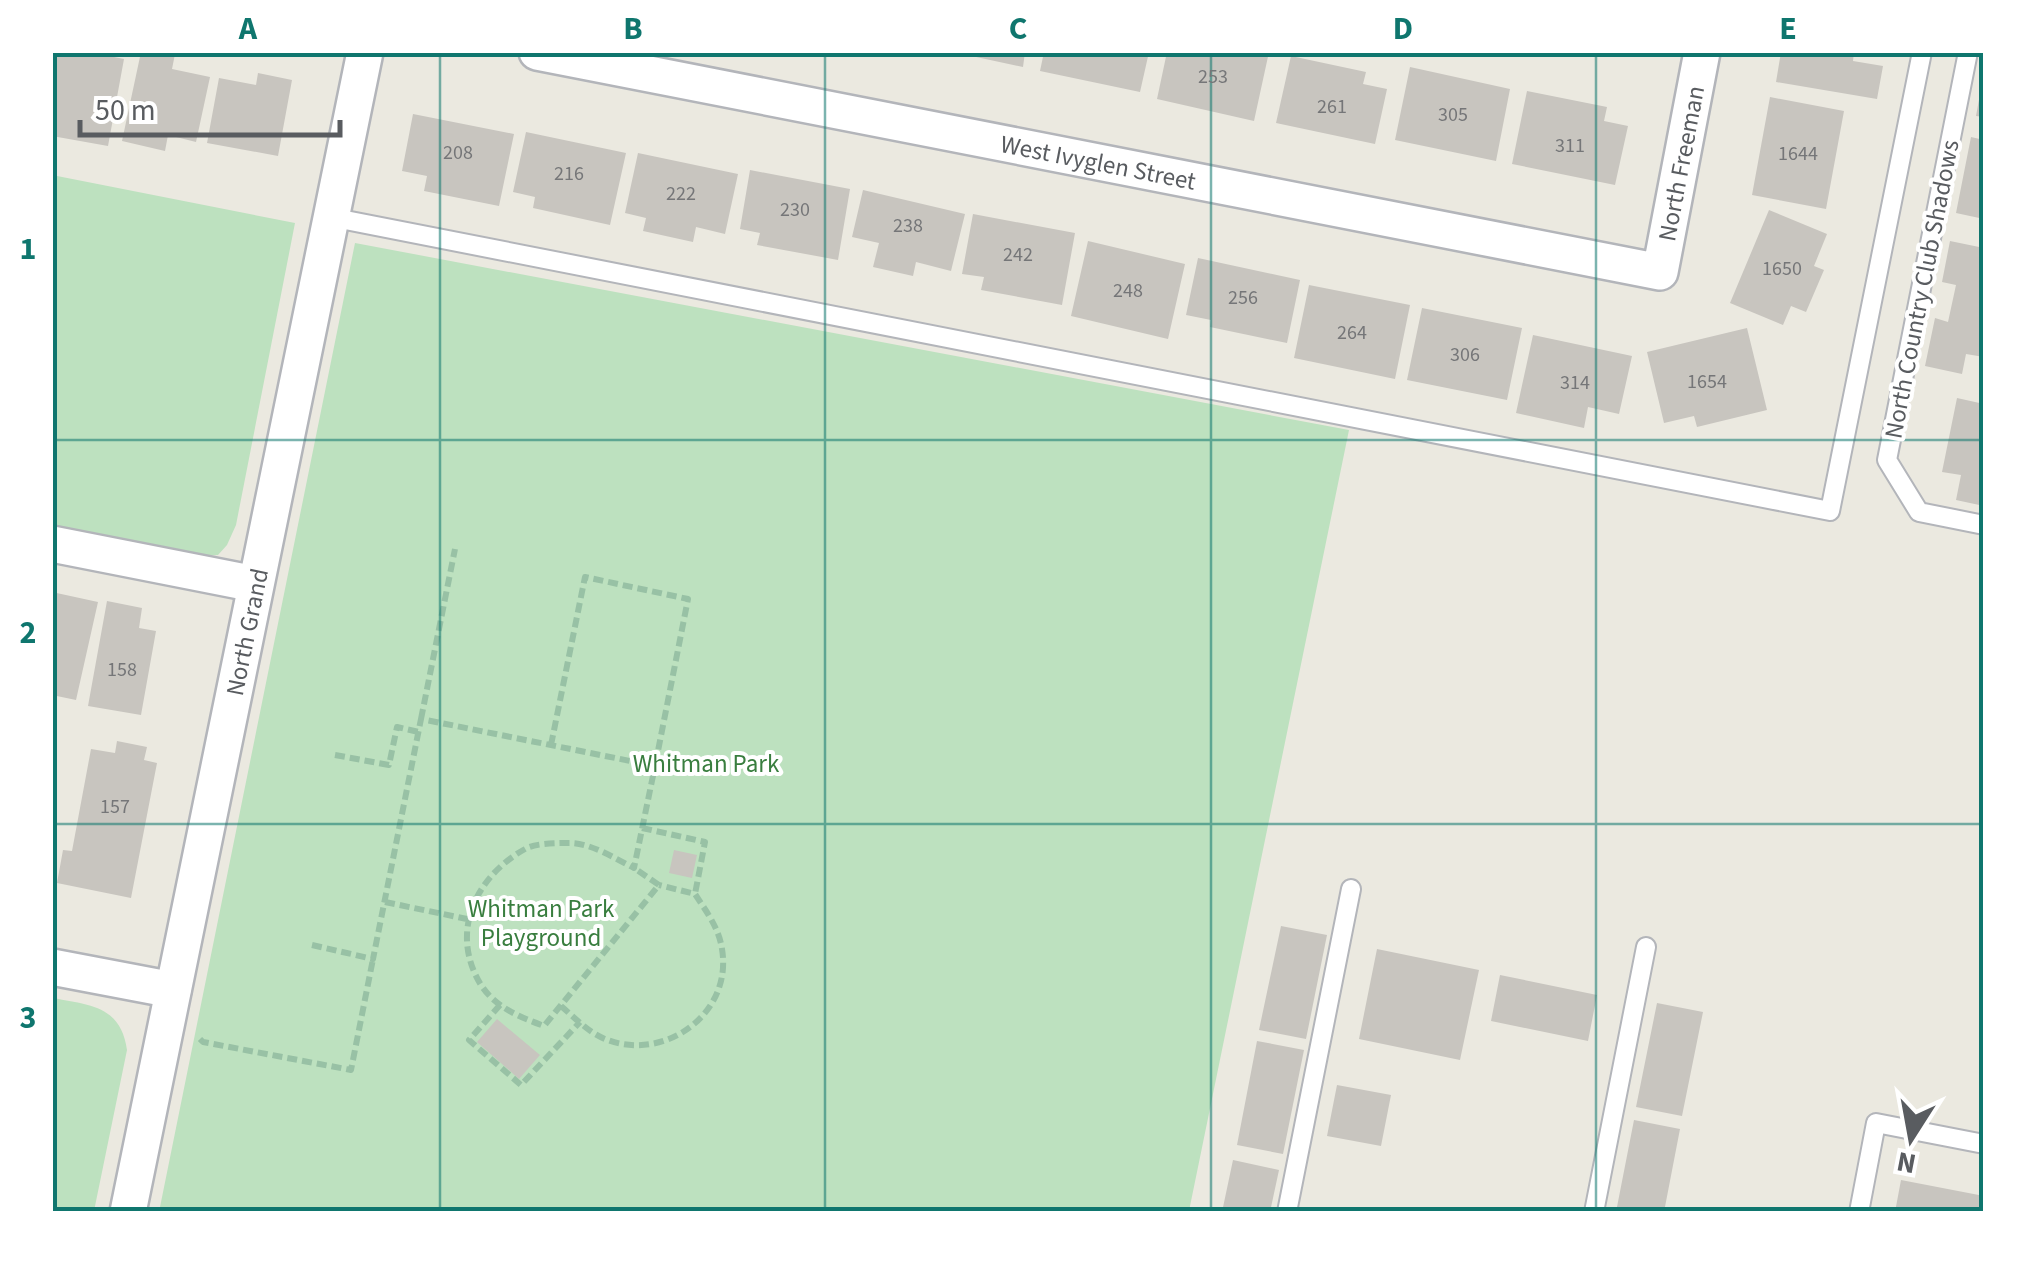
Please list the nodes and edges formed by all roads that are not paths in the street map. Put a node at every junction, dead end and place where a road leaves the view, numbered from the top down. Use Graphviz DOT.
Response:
graph roads {
  1 [pos="364,52"];
  2 [pos="537,52"];
  3 [pos="1702,52"];
  4 [pos="1922,52"];
  5 [pos="1968,52"];
  6 [pos="330,218"];
  7 [pos="1660,272"];
  8 [pos="1984,525"];
  9 [pos="52,544"];
  10 [pos="255,584"];
  11 [pos="1350,889"];
  12 [pos="1646,947"];
  13 [pos="52,967"];
  14 [pos="173,990"];
  15 [pos="1984,1144"];
  16 [pos="128,1212"];
  17 [pos="1288,1212"];
  18 [pos="1594,1212"];
  19 [pos="1858,1212"];
  1 -- 6 [label="street, North Grand"];
  2 -- 7 [label="street, West Ivyglen Street"];
  3 -- 7 [label="street, North Freeman"];
  4 -- 6 [label="lane"];
  5 -- 8 [label="lane, North Country Club Shadows"];
  6 -- 10 [label="street, North Grand"];
  9 -- 10 [label="street"];
  10 -- 14 [label="street, North Grand"];
  11 -- 17 [label="lane"];
  12 -- 18 [label="lane"];
  13 -- 14 [label="street"];
  14 -- 16 [label="street, North Grand"];
  15 -- 19 [label="lane"];
}
